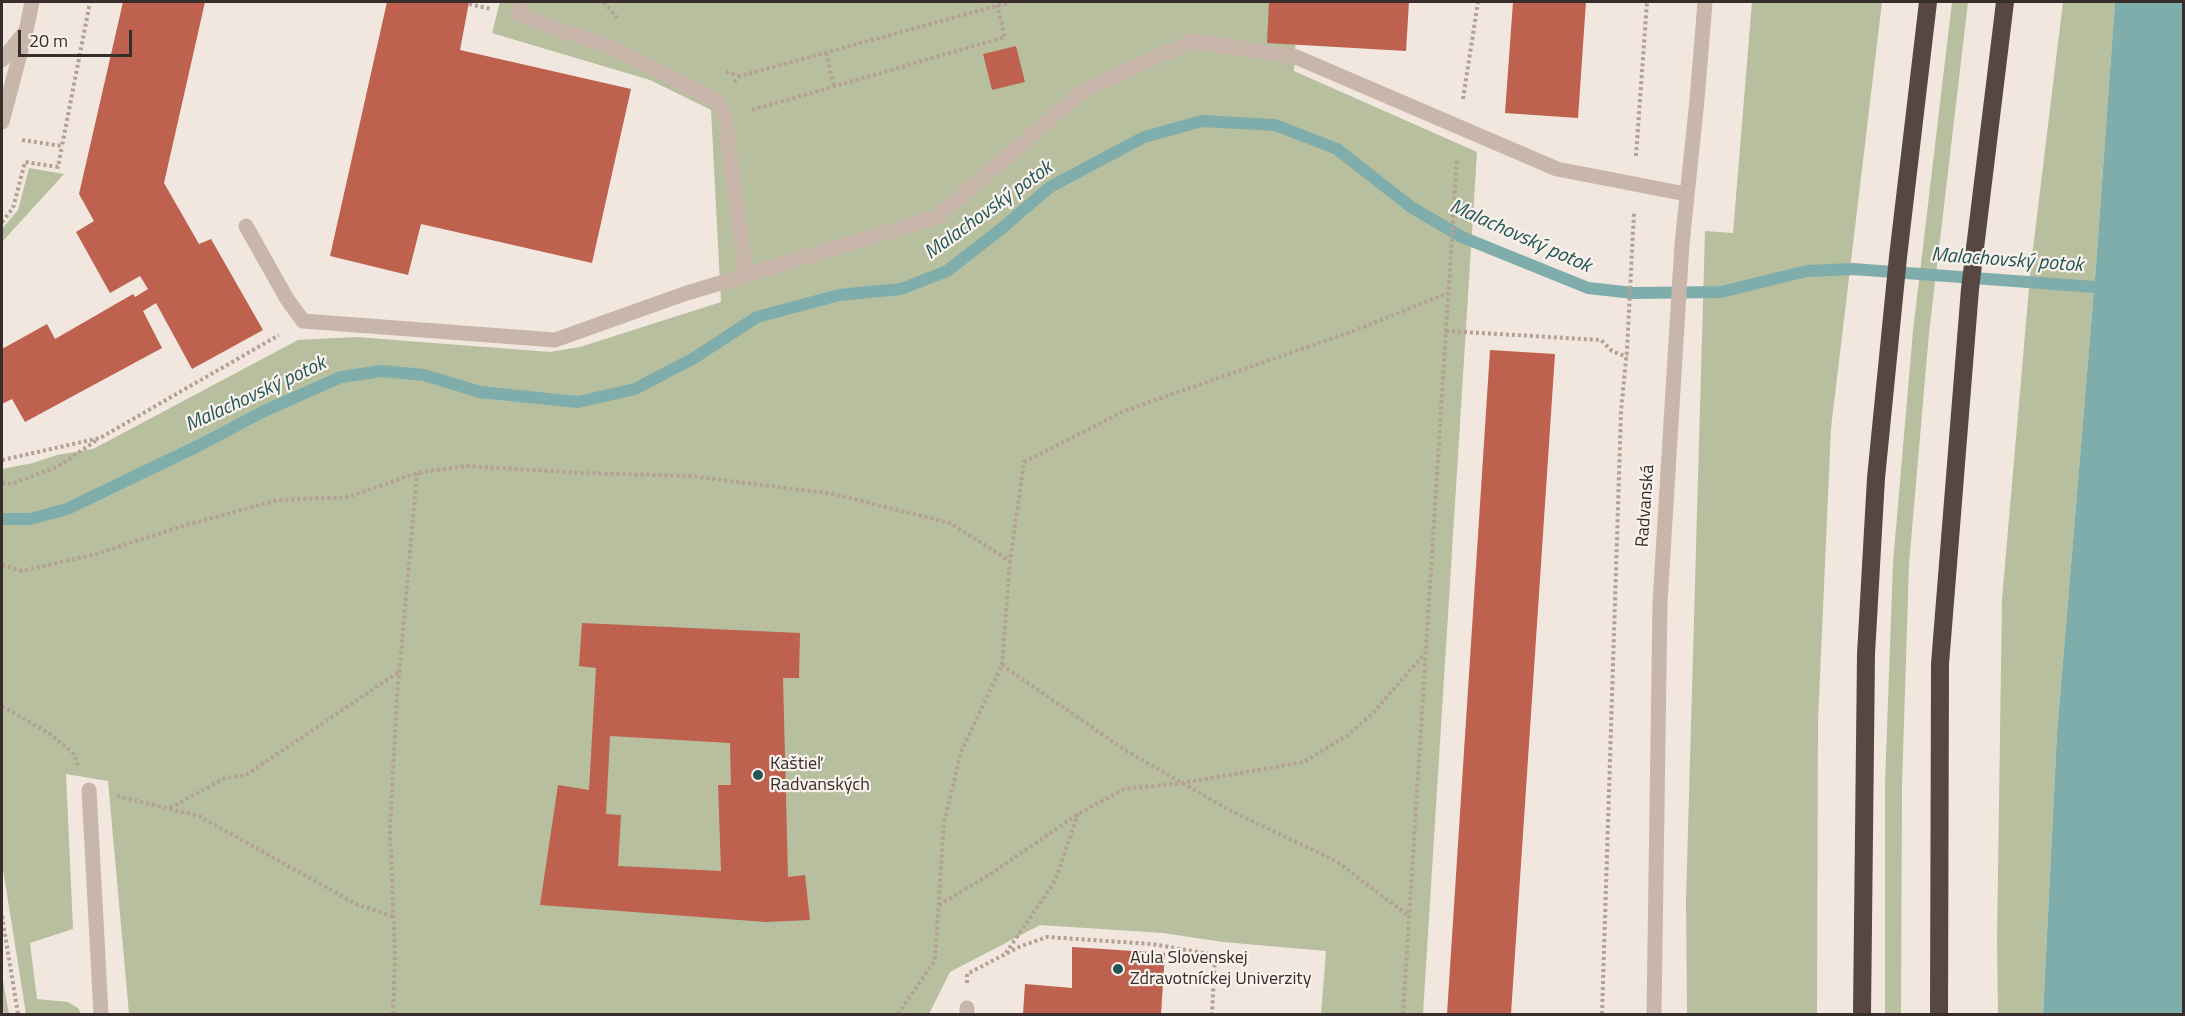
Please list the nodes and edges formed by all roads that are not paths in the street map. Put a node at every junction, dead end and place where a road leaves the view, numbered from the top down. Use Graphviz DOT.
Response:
graph roads {
  1 [pos="32,2"];
  2 [pos="521,2"];
  3 [pos="1705,2"];
  4 [pos="1928,2"];
  5 [pos="2005,2"];
  6 [pos="26,31"];
  7 [pos="2,60"];
  8 [pos="2,122"];
  9 [pos="1686,194"];
  10 [pos="246,226"];
  11 [pos="746,275"];
  12 [pos="89,790"];
  13 [pos="101,1014"];
  14 [pos="1654,1014"];
  15 [pos="1862,1014"];
  16 [pos="1939,1014"];
  1 -- 6 [label="street"];
  2 -- 11 [label="street"];
  3 -- 9 [label="street, Radvanská"];
  4 -- 15 [label="highway"];
  5 -- 16 [label="highway"];
  6 -- 7 [label="street"];
  6 -- 8 [label="street"];
  9 -- 11 [label="street"];
  9 -- 14 [label="street, Radvanská"];
  10 -- 11 [label="street"];
  12 -- 13 [label="street"];
}
